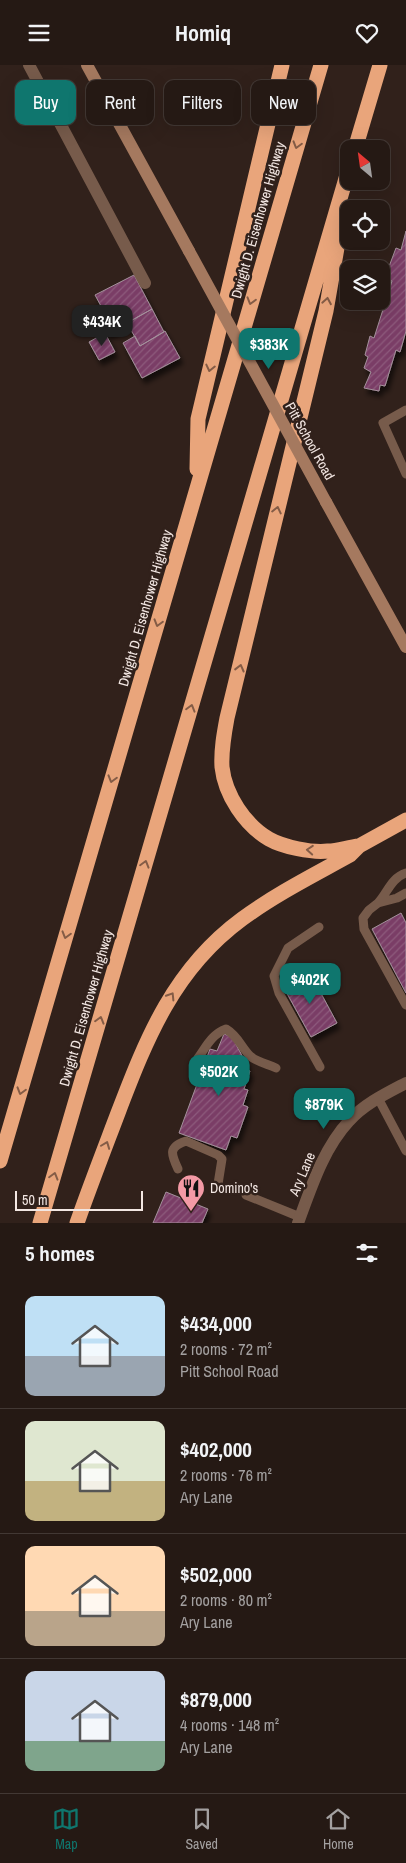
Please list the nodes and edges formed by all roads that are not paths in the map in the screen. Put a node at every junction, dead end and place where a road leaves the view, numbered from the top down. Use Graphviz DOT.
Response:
graph roads {
  1 [pos="29,65"];
  2 [pos="87,65"];
  3 [pos="282,65"];
  4 [pos="321,65"];
  5 [pos="380,65"];
  6 [pos="357,140"];
  7 [pos="343,190"];
  8 [pos="347,190"];
  9 [pos="145,283"];
  10 [pos="406,410"];
  11 [pos="406,474"];
  12 [pos="196,491"];
  13 [pos="406,647"];
  14 [pos="406,820"];
  15 [pos="406,826"];
  16 [pos="384,832"];
  17 [pos="358,846"];
  18 [pos="406,873"];
  19 [pos="406,893"];
  20 [pos="378,903"];
  21 [pos="318,927"];
  22 [pos="406,1005"];
  23 [pos="198,1059"];
  24 [pos="320,1067"];
  25 [pos="276,1068"];
  26 [pos="406,1083"];
  27 [pos="378,1098"];
  28 [pos="406,1151"];
  29 [pos="0,1161"];
  30 [pos="178,1169"];
  31 [pos="218,1184"];
  32 [pos="246,1195"];
  33 [pos="299,1220"];
  34 [pos="40,1223"];
  35 [pos="76,1223"];
  1 -- 9 [label="street"];
  2 -- 13 [label="main road, Pitt School Road, bridge"];
  3 -- 12 [label="highway, one-way"];
  4 -- 12 [label="highway, Dwight D. Eisenhower Highway, one-way"];
  5 -- 6 [label="highway"];
  34 -- 7 [label="highway, Dwight D. Eisenhower Highway, one-way"];
  17 -- 8 [label="highway, one-way"];
  10 -- 11 [label="lane"];
  12 -- 29 [label="highway, Dwight D. Eisenhower Highway, one-way"];
  14 -- 16 [label="highway"];
  15 -- 16 [label="main road"];
  16 -- 17 [label="highway"];
  35 -- 17 [label="highway, one-way"];
  18 -- 20 [label="lane"];
  19 -- 20 [label="lane"];
  20 -- 22 [label="lane"];
  21 -- 24 [label="lane"];
  23 -- 25 [label="lane"];
  26 -- 27 [label="street, Ary Lane"];
  27 -- 28 [label="lane"];
  27 -- 33 [label="street, Ary Lane"];
  30 -- 31 [label="lane"];
  32 -- 33 [label="lane"];
}
